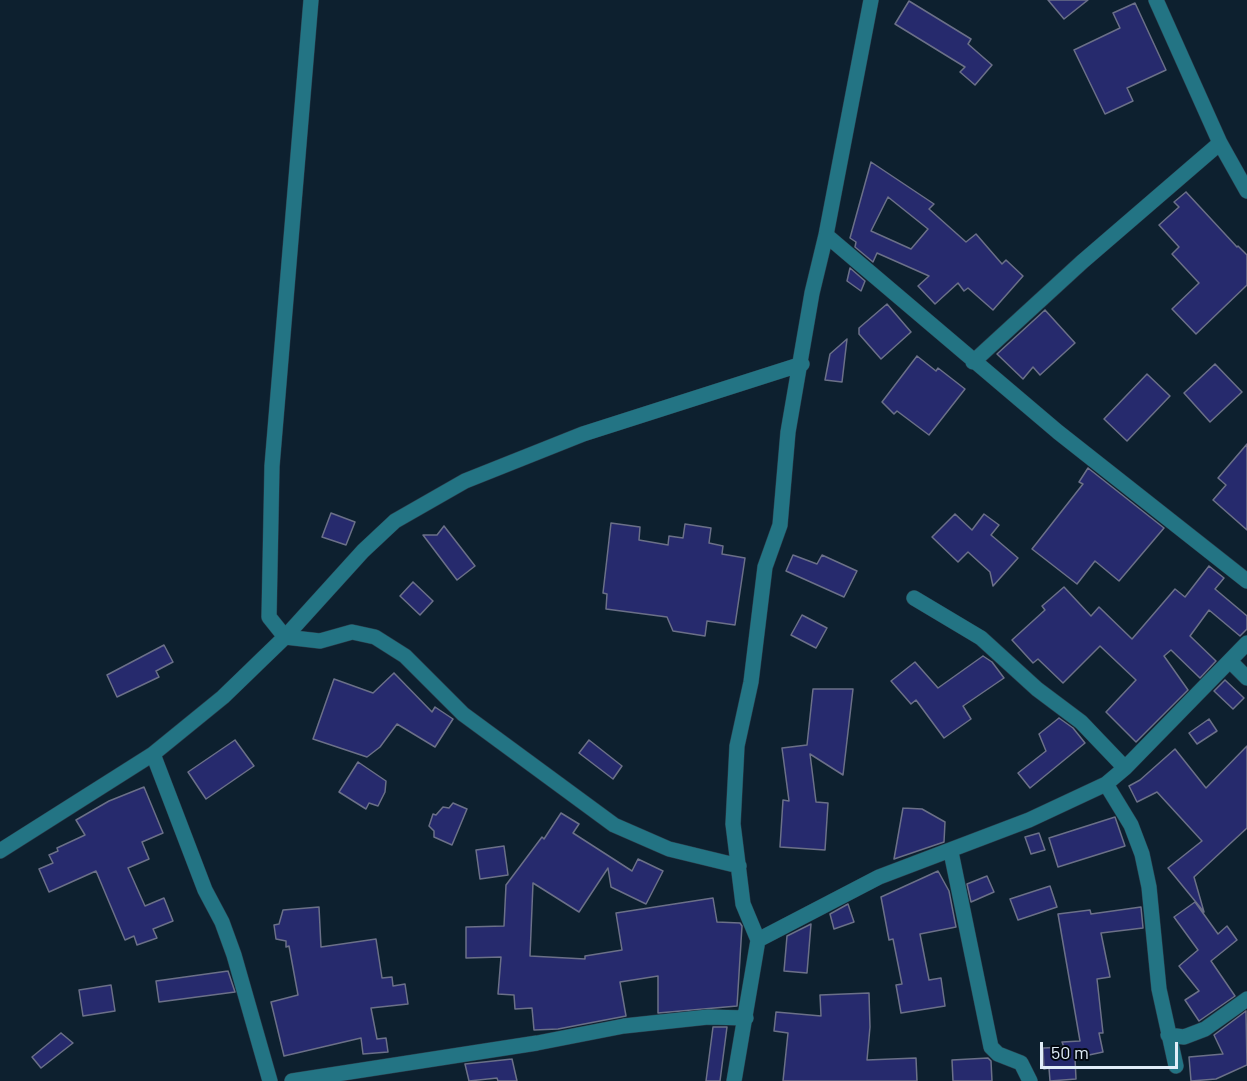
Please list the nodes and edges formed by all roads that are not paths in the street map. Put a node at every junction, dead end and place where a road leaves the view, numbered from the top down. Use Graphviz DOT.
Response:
graph roads {
  1 [pos="311,0"];
  2 [pos="871,0"];
  3 [pos="1156,0"];
  4 [pos="1220,143"];
  5 [pos="1247,191"];
  6 [pos="826,235"];
  7 [pos="973,362"];
  8 [pos="802,364"];
  9 [pos="1247,581"];
  10 [pos="914,598"];
  11 [pos="285,637"];
  12 [pos="1247,642"];
  13 [pos="1230,661"];
  14 [pos="1247,678"];
  15 [pos="153,754"];
  16 [pos="1125,768"];
  17 [pos="1106,784"];
  18 [pos="0,851"];
  19 [pos="951,852"];
  20 [pos="739,866"];
  21 [pos="758,940"];
  22 [pos="1247,999"];
  23 [pos="746,1018"];
  24 [pos="1167,1035"];
  25 [pos="1176,1066"];
  26 [pos="269,1081"];
  27 [pos="292,1081"];
  28 [pos="734,1081"];
  29 [pos="1030,1081"];
  1 -- 11 [label="street"];
  2 -- 6 [label="street"];
  3 -- 4 [label="street"];
  4 -- 5 [label="street"];
  4 -- 7 [label="street"];
  6 -- 7 [label="street"];
  6 -- 8 [label="street"];
  7 -- 9 [label="street"];
  8 -- 11 [label="street"];
  8 -- 20 [label="street"];
  10 -- 16 [label="street"];
  11 -- 15 [label="street"];
  11 -- 20 [label="street"];
  12 -- 13 [label="street"];
  13 -- 14 [label="street"];
  13 -- 16 [label="street"];
  15 -- 18 [label="street"];
  15 -- 26 [label="street"];
  16 -- 17 [label="street"];
  17 -- 19 [label="street"];
  17 -- 24 [label="street"];
  19 -- 21 [label="street"];
  19 -- 29 [label="street"];
  20 -- 21 [label="street"];
  21 -- 23 [label="street"];
  22 -- 24 [label="street"];
  23 -- 27 [label="street"];
  23 -- 28 [label="street"];
  24 -- 25 [label="street"];
}
